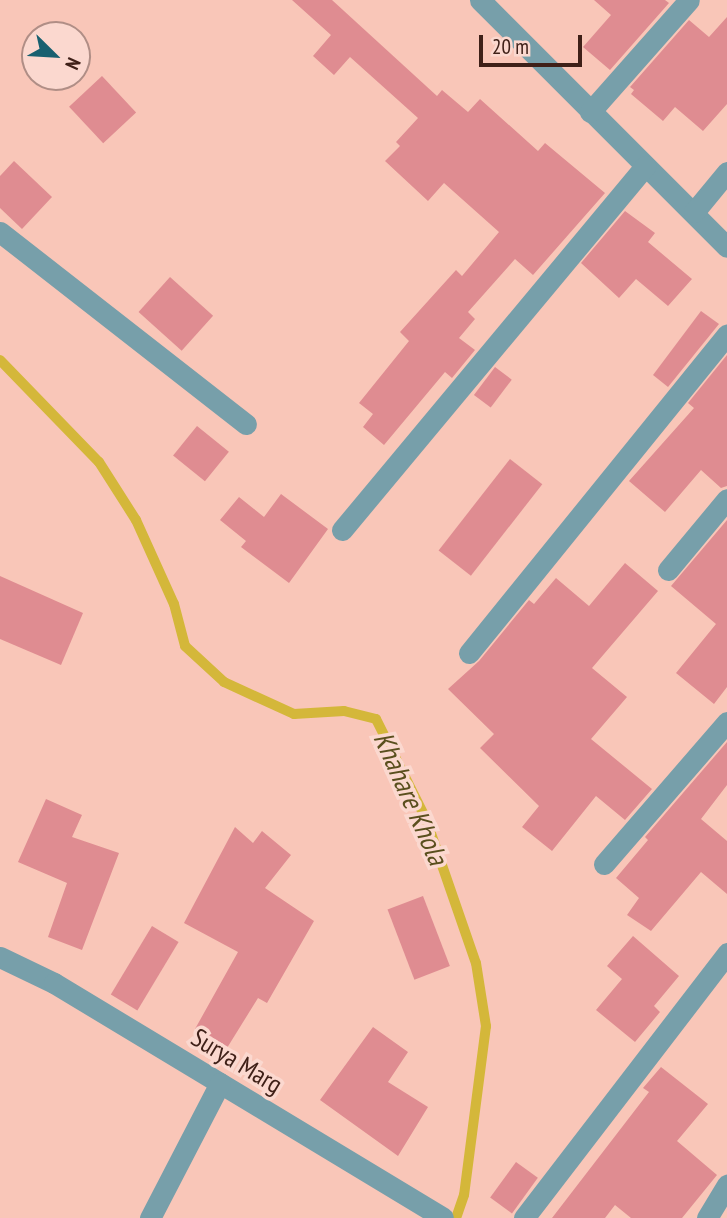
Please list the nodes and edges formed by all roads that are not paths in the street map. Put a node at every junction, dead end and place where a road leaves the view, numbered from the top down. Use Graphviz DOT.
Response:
graph roads {
  1 [pos="480,0"];
  2 [pos="688,0"];
  3 [pos="590,112"];
  4 [pos="645,166"];
  5 [pos="727,172"];
  6 [pos="694,212"];
  7 [pos="0,232"];
  8 [pos="727,247"];
  9 [pos="727,334"];
  10 [pos="246,424"];
  11 [pos="727,499"];
  12 [pos="342,530"];
  13 [pos="668,570"];
  14 [pos="469,653"];
  15 [pos="727,722"];
  16 [pos="604,864"];
  17 [pos="727,953"];
  18 [pos="0,957"];
  19 [pos="220,1083"];
  20 [pos="727,1185"];
  21 [pos="434,1213"];
  22 [pos="150,1218"];
  23 [pos="524,1218"];
  24 [pos="707,1218"];
  1 -- 3 [label="street"];
  2 -- 3 [label="street"];
  3 -- 4 [label="street"];
  4 -- 6 [label="street"];
  4 -- 12 [label="street"];
  5 -- 6 [label="street"];
  6 -- 8 [label="street"];
  7 -- 10 [label="street"];
  9 -- 14 [label="street"];
  11 -- 13 [label="street"];
  15 -- 16 [label="street"];
  17 -- 23 [label="street"];
  18 -- 19 [label="street, Surya Marg"];
  19 -- 21 [label="street, Surya Marg"];
  19 -- 22 [label="street"];
  20 -- 24 [label="street"];
}
